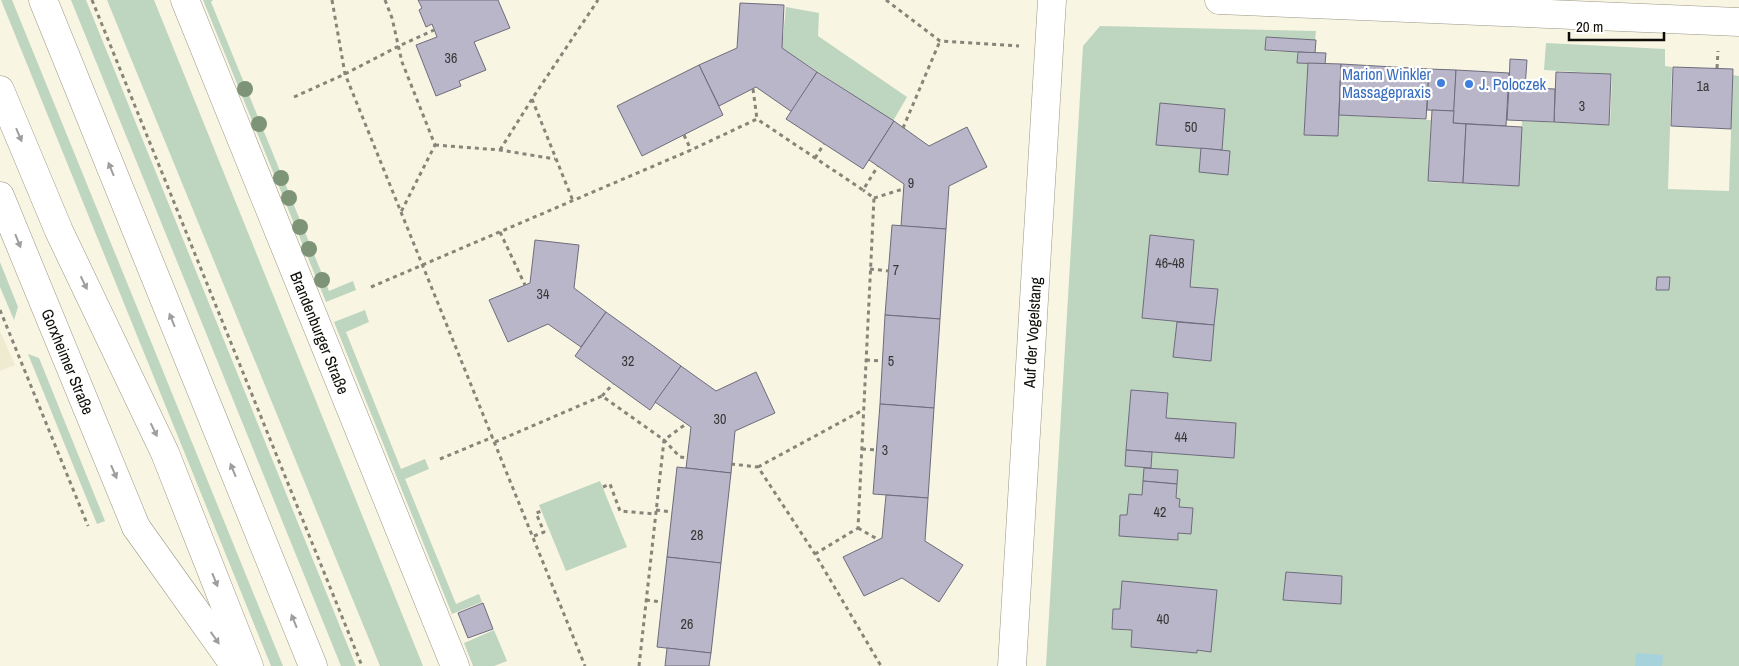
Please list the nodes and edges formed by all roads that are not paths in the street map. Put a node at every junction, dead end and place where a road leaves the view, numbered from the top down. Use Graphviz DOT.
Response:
graph roads {
  1 [pos="43,0"];
  2 [pos="185,0"];
  3 [pos="1052,0"];
  4 [pos="1218,0"];
  5 [pos="1739,22"];
  6 [pos="0,90"];
  7 [pos="0,196"];
  8 [pos="235,666"];
  9 [pos="249,666"];
  10 [pos="313,666"];
  11 [pos="455,666"];
  12 [pos="1012,666"];
  10 -- 1 [label="main road, one-way"];
  2 -- 11 [label="main road, Brandenburger Straße"];
  3 -- 12 [label="main road, Auf der Vogelstang"];
  4 -- 5 [label="main road"];
  6 -- 9 [label="main road, one-way"];
  7 -- 8 [label="main road, Gorxheimer Straße, one-way"];
}
